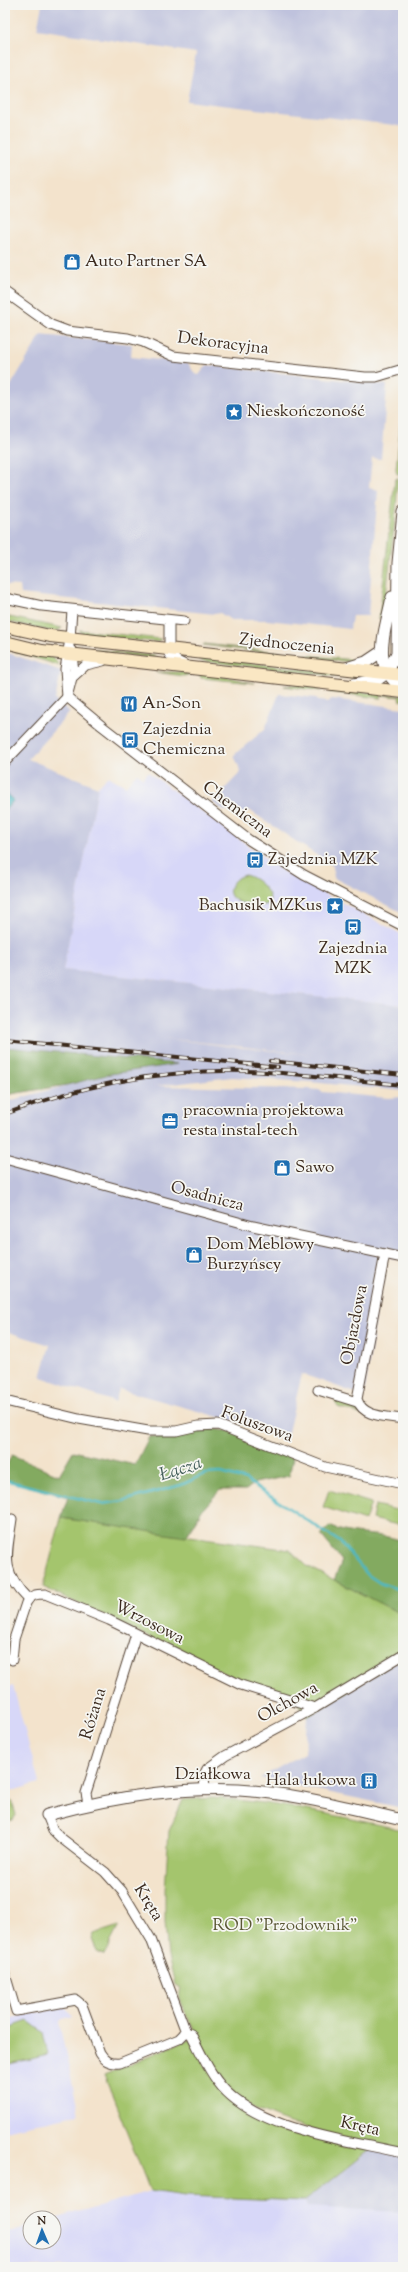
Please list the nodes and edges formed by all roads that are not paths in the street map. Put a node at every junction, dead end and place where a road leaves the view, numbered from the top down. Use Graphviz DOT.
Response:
graph roads {
  1 [pos="5,292"];
  2 [pos="403,369"];
  3 [pos="403,512"];
  4 [pos="398,563"];
  5 [pos="5,598"];
  6 [pos="72,610"];
  7 [pos="169,620"];
  8 [pos="184,621"];
  9 [pos="5,626"];
  10 [pos="67,638"];
  11 [pos="5,642"];
  12 [pos="168,649"];
  13 [pos="381,652"];
  14 [pos="70,654"];
  15 [pos="400,657"];
  16 [pos="114,659"];
  17 [pos="151,663"];
  18 [pos="192,668"];
  19 [pos="344,668"];
  20 [pos="387,673"];
  21 [pos="74,676"];
  22 [pos="403,676"];
  23 [pos="345,685"];
  24 [pos="403,688"];
  25 [pos="403,692"];
  26 [pos="67,696"];
  27 [pos="5,762"];
  28 [pos="403,926"];
  29 [pos="5,1158"];
  30 [pos="385,1254"];
  31 [pos="403,1258"];
  32 [pos="318,1390"];
  33 [pos="5,1401"];
  34 [pos="358,1402"];
  35 [pos="403,1419"];
  36 [pos="403,1484"];
  37 [pos="12,1519"];
  38 [pos="28,1599"];
  39 [pos="136,1634"];
  40 [pos="403,1655"];
  41 [pos="12,1660"];
  42 [pos="315,1708"];
  43 [pos="205,1789"];
  44 [pos="88,1804"];
  45 [pos="47,1815"];
  46 [pos="403,1820"];
  47 [pos="5,1974"];
  48 [pos="186,2032"];
  49 [pos="403,2153"];
  1 -- 2 [label="street, Dekoracyjna"];
  3 -- 4 [label="street"];
  4 -- 13 [label="street"];
  4 -- 15 [label="street"];
  5 -- 6 [label="street"];
  6 -- 7 [label="street"];
  6 -- 10 [label="street"];
  7 -- 8 [label="street"];
  7 -- 12 [label="street"];
  9 -- 10 [label="main road, Zjednoczenia"];
  10 -- 12 [label="main road, Zjednoczenia"];
  10 -- 14 [label="street"];
  11 -- 14 [label="main road, Zjednoczenia"];
  12 -- 17 [label="street"];
  12 -- 18 [label="street, Zjednoczenia"];
  12 -- 19 [label="main road, Zjednoczenia"];
  13 -- 19 [label="street"];
  13 -- 20 [label="street"];
  14 -- 16 [label="main road, Zjednoczenia"];
  14 -- 21 [label="street"];
  14 -- 26 [label="street"];
  15 -- 20 [label="street"];
  16 -- 17 [label="main road, Zjednoczenia"];
  16 -- 21 [label="street"];
  17 -- 18 [label="main road, Zjednoczenia"];
  18 -- 23 [label="main road, Zjednoczenia"];
  19 -- 20 [label="main road, Zjednoczenia"];
  20 -- 22 [label="main road, Zjednoczenia"];
  20 -- 23 [label="street"];
  20 -- 24 [label="street"];
  21 -- 26 [label="street"];
  23 -- 25 [label="main road, Zjednoczenia"];
  26 -- 27 [label="street"];
  26 -- 28 [label="street, Chemiczna"];
  29 -- 30 [label="street, Osadnicza"];
  30 -- 31 [label="street, Osadnicza"];
  30 -- 34 [label="street, Objazdowa"];
  32 -- 34 [label="street"];
  33 -- 36 [label="street, Foluszowa"];
  34 -- 35 [label="street"];
  37 -- 38 [label="street"];
  38 -- 39 [label="street, Wrzosowa"];
  38 -- 41 [label="street"];
  39 -- 42 [label="street, Wrzosowa"];
  39 -- 44 [label="street, Różana"];
  40 -- 42 [label="street, Olchowa"];
  42 -- 43 [label="street, Olchowa"];
  43 -- 44 [label="street, Działkowa"];
  43 -- 46 [label="street, Działkowa"];
  44 -- 45 [label="street, Działkowa"];
  45 -- 48 [label="street, Kręta"];
  47 -- 48 [label="street"];
  48 -- 49 [label="street, Kręta"];
}
